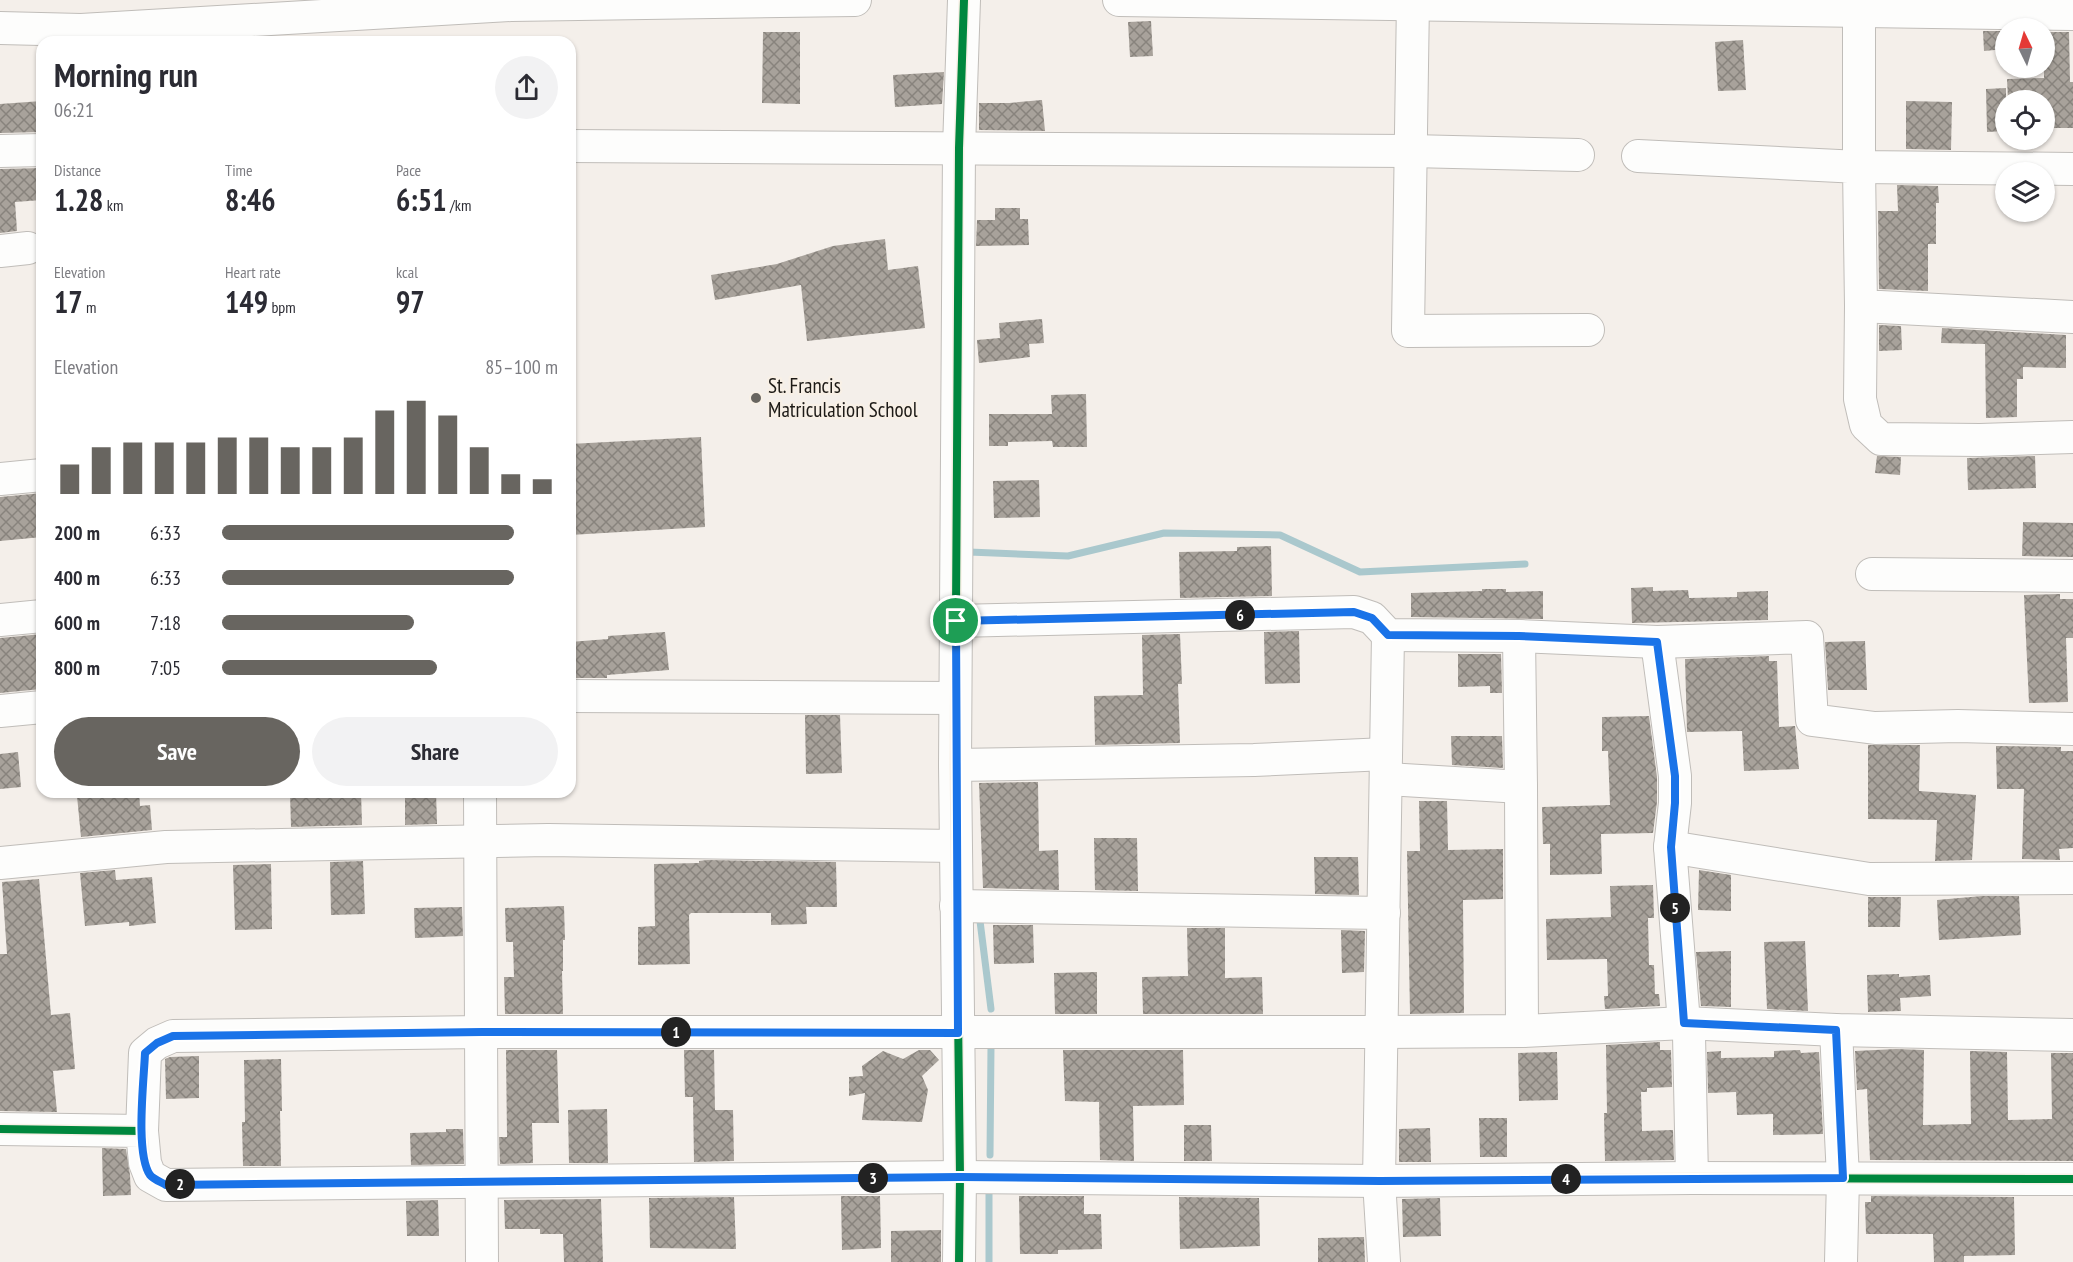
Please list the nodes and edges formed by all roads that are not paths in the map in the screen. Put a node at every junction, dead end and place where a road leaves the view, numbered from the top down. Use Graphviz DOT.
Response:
graph roads {
  1 [pos="855,0"];
  2 [pos="964,0"];
  3 [pos="1119,0"];
  4 [pos="1413,2"];
  5 [pos="1859,6"];
  6 [pos="2073,14"];
  7 [pos="0,28"];
  8 [pos="576,146"];
  9 [pos="959,148"];
  10 [pos="36,150"];
  11 [pos="0,151"];
  12 [pos="1411,151"];
  13 [pos="1578,155"];
  14 [pos="1638,156"];
  15 [pos="1859,167"];
  16 [pos="2073,169"];
  17 [pos="1861,306"];
  18 [pos="2073,317"];
  19 [pos="1588,330"];
  20 [pos="2073,437"];
  21 [pos="36,476"];
  22 [pos="0,479"];
  23 [pos="1872,574"];
  24 [pos="2073,576"];
  25 [pos="36,617"];
  26 [pos="0,620"];
  27 [pos="956,621"];
  28 [pos="1388,635"];
  29 [pos="1519,636"];
  30 [pos="1657,642"];
  31 [pos="576,696"];
  32 [pos="956,699"];
  33 [pos="36,708"];
  34 [pos="0,711"];
  35 [pos="2073,729"];
  36 [pos="955,765"];
  37 [pos="1386,767"];
  38 [pos="1521,787"];
  39 [pos="480,798"];
  40 [pos="480,842"];
  41 [pos="956,846"];
  42 [pos="1671,847"];
  43 [pos="0,863"];
  44 [pos="2073,878"];
  45 [pos="956,906"];
  46 [pos="1384,913"];
  47 [pos="1684,1023"];
  48 [pos="1521,1030"];
  49 [pos="1836,1030"];
  50 [pos="482,1032"];
  51 [pos="1382,1032"];
  52 [pos="958,1033"];
  53 [pos="2073,1035"];
  54 [pos="0,1129"];
  55 [pos="141,1131"];
  56 [pos="960,1177"];
  57 [pos="1692,1178"];
  58 [pos="1843,1178"];
  59 [pos="2073,1179"];
  60 [pos="1380,1181"];
  61 [pos="482,1183"];
  62 [pos="482,1262"];
  63 [pos="959,1262"];
  64 [pos="1384,1262"];
  65 [pos="1841,1262"];
  1 -- 7 [label="street"];
  2 -- 9 [label="street"];
  3 -- 4 [label="street"];
  4 -- 5 [label="street"];
  4 -- 12 [label="street"];
  5 -- 6 [label="street"];
  5 -- 15 [label="street"];
  8 -- 9 [label="street"];
  9 -- 12 [label="street"];
  9 -- 27 [label="street"];
  10 -- 11 [label="street"];
  12 -- 13 [label="street"];
  12 -- 19 [label="street"];
  14 -- 15 [label="street"];
  15 -- 16 [label="street"];
  15 -- 17 [label="street"];
  17 -- 18 [label="street"];
  17 -- 20 [label="street"];
  21 -- 22 [label="street"];
  23 -- 24 [label="street"];
  25 -- 26 [label="street"];
  27 -- 28 [label="street"];
  27 -- 32 [label="street"];
  28 -- 29 [label="street"];
  28 -- 37 [label="street"];
  29 -- 30 [label="street"];
  29 -- 38 [label="street"];
  30 -- 35 [label="street"];
  30 -- 42 [label="street"];
  31 -- 32 [label="street"];
  32 -- 36 [label="street"];
  33 -- 34 [label="street"];
  36 -- 37 [label="street"];
  36 -- 41 [label="street"];
  37 -- 38 [label="street"];
  37 -- 46 [label="street"];
  38 -- 48 [label="street"];
  39 -- 40 [label="street"];
  40 -- 41 [label="street"];
  40 -- 43 [label="street"];
  40 -- 50 [label="street"];
  41 -- 45 [label="street"];
  42 -- 44 [label="street"];
  42 -- 47 [label="street"];
  45 -- 46 [label="street"];
  45 -- 52 [label="street"];
  46 -- 51 [label="street"];
  47 -- 48 [label="street"];
  47 -- 49 [label="street"];
  47 -- 57 [label="street"];
  48 -- 51 [label="street"];
  49 -- 53 [label="street"];
  49 -- 58 [label="street"];
  50 -- 52 [label="street"];
  50 -- 55 [label="street"];
  50 -- 61 [label="street"];
  51 -- 52 [label="street"];
  51 -- 60 [label="street"];
  52 -- 56 [label="street"];
  54 -- 55 [label="street"];
  55 -- 61 [label="street"];
  56 -- 60 [label="street"];
  56 -- 61 [label="street"];
  56 -- 63 [label="street"];
  57 -- 58 [label="street"];
  57 -- 60 [label="street"];
  58 -- 59 [label="street"];
  58 -- 65 [label="street"];
  60 -- 64 [label="street"];
  61 -- 62 [label="street"];
}
